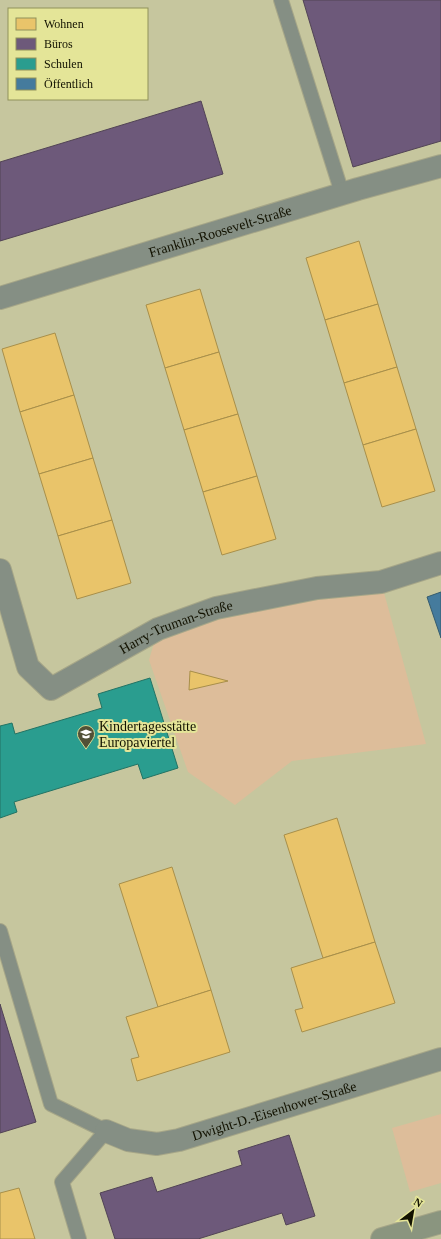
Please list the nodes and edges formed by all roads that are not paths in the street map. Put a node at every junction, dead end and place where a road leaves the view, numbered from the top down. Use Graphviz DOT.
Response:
graph roads {
  1 [pos="281,0"];
  2 [pos="441,166"];
  3 [pos="342,193"];
  4 [pos="0,298"];
  5 [pos="441,563"];
  6 [pos="0,570"];
  7 [pos="0,931"];
  8 [pos="441,1059"];
  9 [pos="106,1131"];
  10 [pos="441,1222"];
  11 [pos="79,1239"];
  12 [pos="382,1239"];
  1 -- 3 [label="lane"];
  2 -- 3 [label="street, Franklin-Roosevelt-Straße"];
  3 -- 4 [label="street, Franklin-Roosevelt-Straße"];
  5 -- 6 [label="street, Harry-Truman-Straße"];
  7 -- 9 [label="lane"];
  8 -- 9 [label="street, Dwight-D.-Eisenhower-Straße"];
  9 -- 11 [label="lane"];
  10 -- 12 [label="main road"];
}
